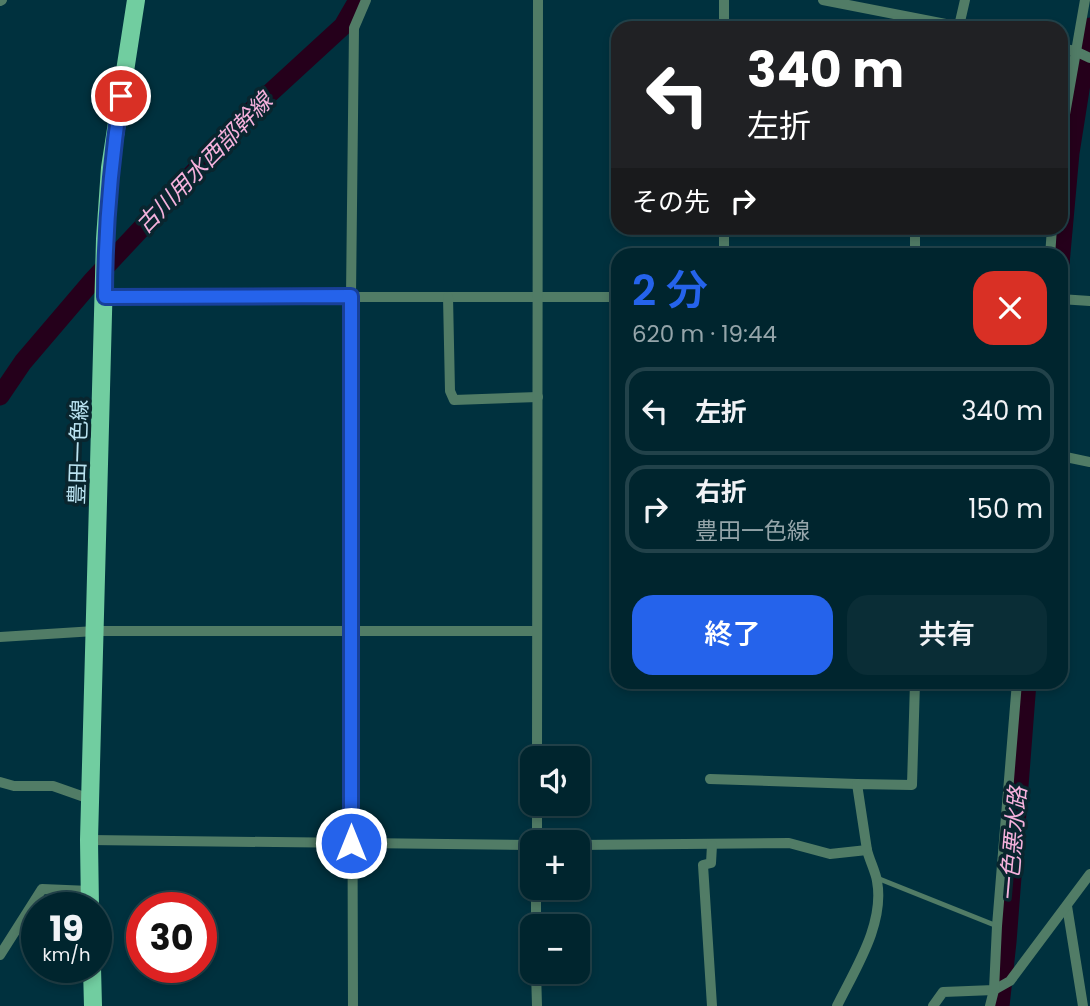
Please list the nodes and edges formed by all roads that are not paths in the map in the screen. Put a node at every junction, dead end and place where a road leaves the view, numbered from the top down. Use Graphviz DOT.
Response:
graph roads {
  1 [pos="136,0"];
  2 [pos="366,0"];
  3 [pos="538,0"];
  4 [pos="724,0"];
  5 [pos="824,0"];
  6 [pos="965,0"];
  7 [pos="1085,0"];
  8 [pos="869,4"];
  9 [pos="724,21"];
  10 [pos="912,21"];
  11 [pos="963,21"];
  12 [pos="1068,50"];
  13 [pos="1075,51"];
  14 [pos="1090,58"];
  15 [pos="1068,94"];
  16 [pos="351,296"];
  17 [pos="105,297"];
  18 [pos="449,297"];
  19 [pos="538,297"];
  20 [pos="611,297"];
  21 [pos="1068,300"];
  22 [pos="1090,301"];
  23 [pos="538,397"];
  24 [pos="1068,457"];
  25 [pos="1090,462"];
  26 [pos="95,631"];
  27 [pos="352,631"];
  28 [pos="537,631"];
  29 [pos="0,637"];
  30 [pos="915,689"];
  31 [pos="1016,689"];
  32 [pos="537,746"];
  33 [pos="710,779"];
  34 [pos="0,782"];
  35 [pos="857,784"];
  36 [pos="90,799"];
  37 [pos="89,840"];
  38 [pos="351,843"];
  39 [pos="520,845"];
  40 [pos="590,845"];
  41 [pos="712,845"];
  42 [pos="867,850"];
  43 [pos="1090,874"];
  44 [pos="877,878"];
  45 [pos="90,892"];
  46 [pos="1067,906"];
  47 [pos="21,922"];
  48 [pos="997,926"];
  49 [pos="0,955"];
  50 [pos="92,983"];
  51 [pos="536,984"];
  52 [pos="994,990"];
  53 [pos="93,1006"];
  54 [pos="353,1006"];
  55 [pos="537,1006"];
  56 [pos="712,1006"];
  57 [pos="837,1006"];
  58 [pos="933,1006"];
  59 [pos="990,1006"];
  60 [pos="1083,1006"];
  1 -- 17 [label="main road, 豊田一色線"];
  2 -- 16 [label="street"];
  3 -- 19 [label="street"];
  4 -- 9 [label="street"];
  5 -- 8 [label="street"];
  6 -- 11 [label="street"];
  7 -- 13 [label="street"];
  8 -- 10 [label="street"];
  12 -- 13 [label="street"];
  13 -- 14 [label="street"];
  13 -- 15 [label="street"];
  16 -- 17 [label="street"];
  16 -- 18 [label="street"];
  16 -- 27 [label="street"];
  17 -- 26 [label="main road, 豊田一色線"];
  18 -- 19 [label="street"];
  18 -- 23 [label="street"];
  19 -- 20 [label="street"];
  19 -- 23 [label="street"];
  21 -- 22 [label="street"];
  23 -- 28 [label="street"];
  24 -- 25 [label="street"];
  26 -- 27 [label="street"];
  26 -- 29 [label="street"];
  26 -- 36 [label="main road, 豊田一色線"];
  27 -- 28 [label="street"];
  27 -- 38 [label="street"];
  28 -- 32 [label="street"];
  30 -- 35 [label="street"];
  31 -- 48 [label="street"];
  33 -- 35 [label="street"];
  34 -- 36 [label="street"];
  35 -- 42 [label="street"];
  36 -- 37 [label="main road, 豊田一色線"];
  37 -- 38 [label="street"];
  37 -- 45 [label="main road, 豊田一色線"];
  38 -- 39 [label="street"];
  38 -- 54 [label="street"];
  40 -- 41 [label="street"];
  41 -- 42 [label="street"];
  41 -- 56 [label="street"];
  42 -- 44 [label="street"];
  43 -- 46 [label="street"];
  44 -- 48 [label="lane"];
  44 -- 57 [label="street"];
  46 -- 52 [label="street"];
  46 -- 60 [label="street"];
  47 -- 49 [label="street"];
  48 -- 52 [label="street"];
  50 -- 53 [label="main road"];
  51 -- 55 [label="street"];
  52 -- 58 [label="street"];
  52 -- 59 [label="street"];
}
